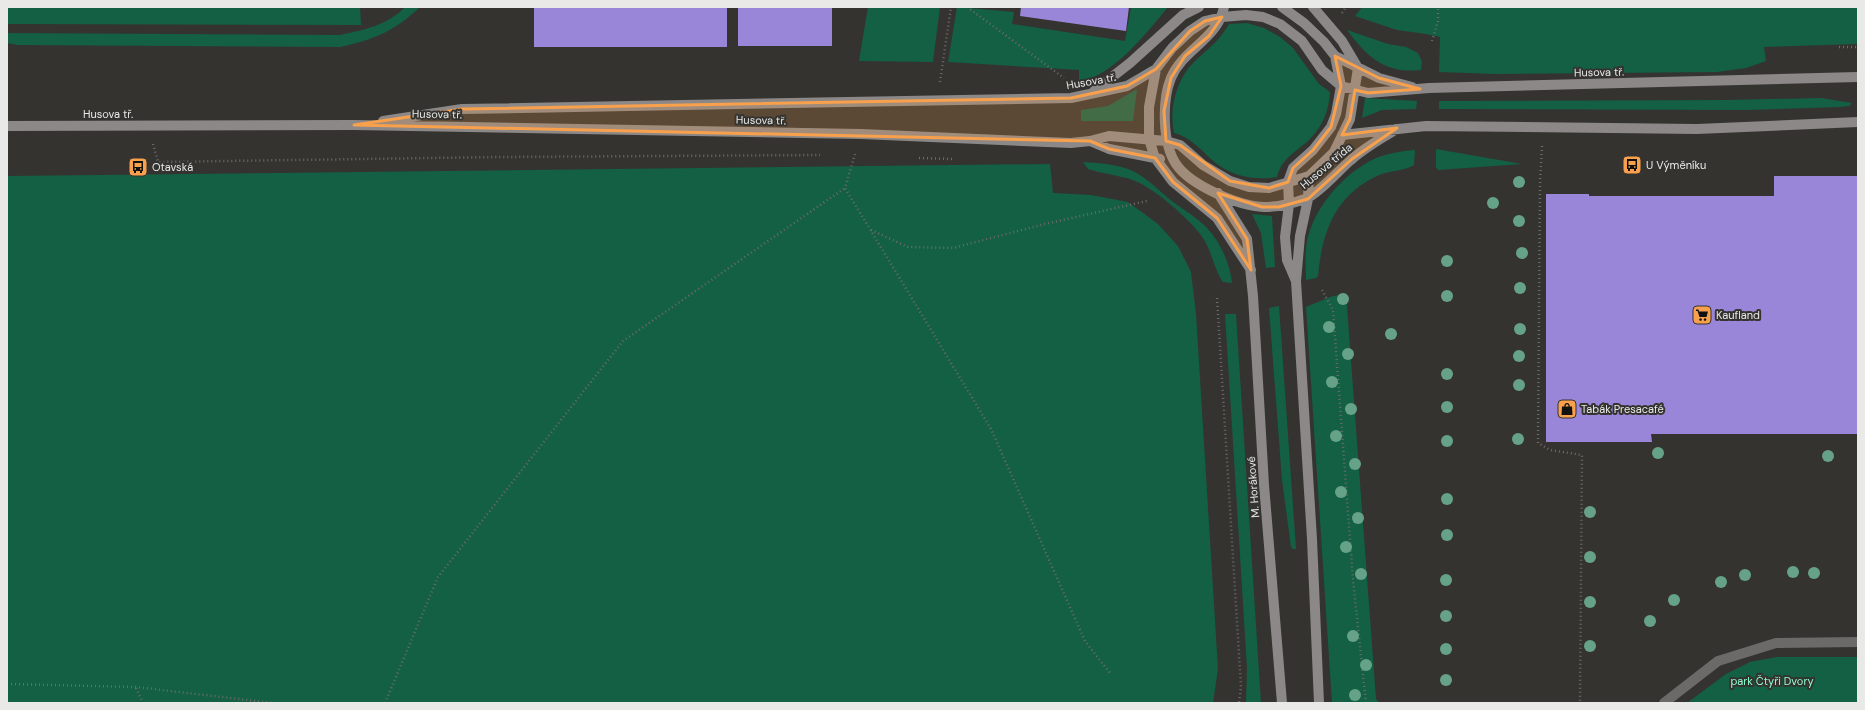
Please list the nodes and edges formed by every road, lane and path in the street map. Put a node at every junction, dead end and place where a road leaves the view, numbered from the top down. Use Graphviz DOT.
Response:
graph roads {
  1 [pos="951,7"];
  2 [pos="967,7"];
  3 [pos="1199,7"];
  4 [pos="1202,7"];
  5 [pos="1282,7"];
  6 [pos="1313,7"];
  7 [pos="1438,7"];
  8 [pos="1223,12"];
  9 [pos="1196,26"];
  10 [pos="1432,41"];
  11 [pos="1858,47"];
  12 [pos="1839,48"];
  13 [pos="1335,56"];
  14 [pos="1358,68"];
  15 [pos="1156,69"];
  16 [pos="1858,77"];
  17 [pos="1070,83"];
  18 [pos="1341,86"];
  19 [pos="1420,89"];
  20 [pos="1355,90"];
  21 [pos="1093,92"];
  22 [pos="938,100"];
  23 [pos="1858,122"];
  24 [pos="354,125"];
  25 [pos="7,126"];
  26 [pos="148,126"];
  27 [pos="1397,128"];
  28 [pos="1543,128"];
  29 [pos="1342,135"];
  30 [pos="1149,139"];
  31 [pos="1090,141"];
  32 [pos="1166,141"];
  33 [pos="847,153"];
  34 [pos="855,153"];
  35 [pos="824,154"];
  36 [pos="863,154"];
  37 [pos="915,158"];
  38 [pos="1155,158"];
  39 [pos="954,159"];
  40 [pos="1176,164"];
  41 [pos="1309,176"];
  42 [pos="1288,182"];
  43 [pos="845,188"];
  44 [pos="1218,193"];
  45 [pos="1308,198"];
  46 [pos="1147,200"];
  47 [pos="1289,204"];
  48 [pos="870,230"];
  49 [pos="1251,270"];
  50 [pos="1296,281"];
  51 [pos="1322,290"];
  52 [pos="1217,298"];
  53 [pos="1858,642"];
  54 [pos="1110,673"];
  55 [pos="7,684"];
  56 [pos="136,687"];
  57 [pos="143,703"];
  58 [pos="273,703"];
  59 [pos="385,703"];
  60 [pos="1239,703"];
  61 [pos="1282,703"];
  62 [pos="1319,703"];
  63 [pos="1366,703"];
  64 [pos="1580,703"];
  65 [pos="1664,703"];
  1 -- 22 [label="path"];
  2 -- 17 [label="path"];
  3 -- 21 [label="street"];
  4 -- 9 [label="street"];
  5 -- 13 [label="street"];
  6 -- 14 [label="street"];
  7 -- 10 [label="path"];
  8 -- 9 [label="street"];
  8 -- 18 [label="street"];
  8 -- 32 [label="street"];
  9 -- 15 [label="street"];
  11 -- 12 [label="path"];
  13 -- 14 [label="street"];
  13 -- 18 [label="street"];
  14 -- 19 [label="street"];
  14 -- 20 [label="street"];
  15 -- 21 [label="street, Husova tř."];
  15 -- 30 [label="street"];
  16 -- 19 [label="street, Husova tř."];
  18 -- 20 [label="street, Husova tř."];
  18 -- 42 [label="street"];
  19 -- 20 [label="street, Husova tř."];
  20 -- 29 [label="street"];
  21 -- 22 [label="street, Husova tř."];
  22 -- 24 [label="street, Husova tř."];
  23 -- 28 [label="street"];
  24 -- 26 [label="street, Husova tř."];
  24 -- 31 [label="street, Husova tř."];
  25 -- 26 [label="street, Husova tř."];
  26 -- 35 [label="path"];
  27 -- 28 [label="street"];
  27 -- 29 [label="street"];
  27 -- 45 [label="street, Husova třída"];
  28 -- 64 [label="path"];
  29 -- 41 [label="street"];
  30 -- 31 [label="street, Husova tř."];
  30 -- 32 [label="street, Husova tř."];
  30 -- 38 [label="street"];
  31 -- 38 [label="street"];
  32 -- 40 [label="street"];
  32 -- 42 [label="street, Husova třída"];
  33 -- 34 [label="path"];
  34 -- 36 [label="path"];
  34 -- 43 [label="path"];
  37 -- 39 [label="path"];
  38 -- 40 [label="street"];
  38 -- 49 [label="street"];
  40 -- 44 [label="street, Husova třída"];
  41 -- 42 [label="street, Husova třída"];
  41 -- 45 [label="street"];
  42 -- 47 [label="street"];
  43 -- 48 [label="path"];
  43 -- 59 [label="path"];
  44 -- 47 [label="street, Husova třída"];
  44 -- 49 [label="street, M. Horákové"];
  45 -- 47 [label="street, Husova třída"];
  45 -- 50 [label="street"];
  46 -- 48 [label="path"];
  47 -- 50 [label="street"];
  48 -- 54 [label="path"];
  49 -- 61 [label="street, M. Horákové"];
  50 -- 62 [label="street"];
  51 -- 63 [label="path"];
  52 -- 60 [label="path"];
  53 -- 65 [label="street"];
  55 -- 56 [label="path"];
  56 -- 57 [label="path"];
  56 -- 58 [label="path"];
}
